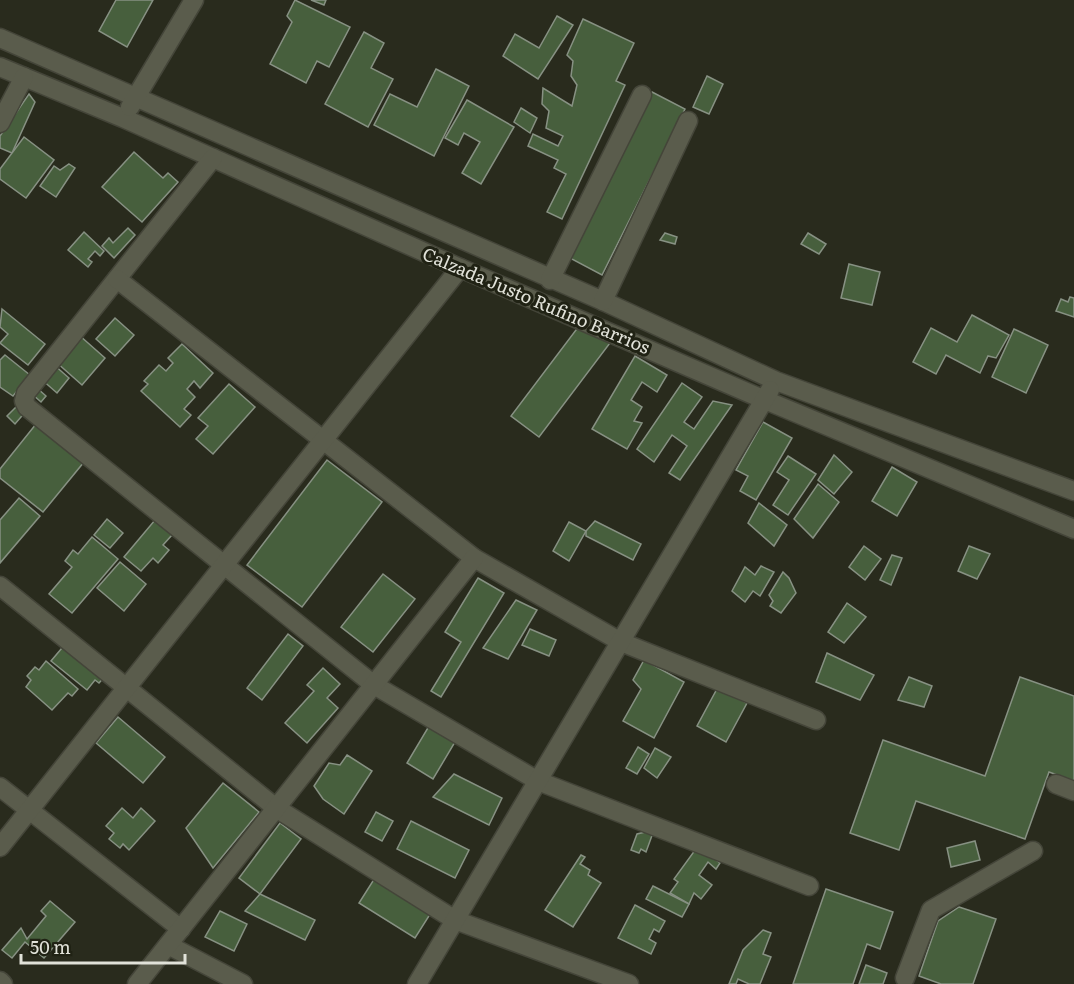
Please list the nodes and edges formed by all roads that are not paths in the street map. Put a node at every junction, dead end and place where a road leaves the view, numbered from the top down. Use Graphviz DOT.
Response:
graph roads {
  1 [pos="194,0"];
  2 [pos="0,39"];
  3 [pos="0,67"];
  4 [pos="24,78"];
  5 [pos="642,95"];
  6 [pos="136,97"];
  7 [pos="123,118"];
  8 [pos="688,121"];
  9 [pos="0,123"];
  10 [pos="213,158"];
  11 [pos="460,268"];
  12 [pos="117,279"];
  13 [pos="550,280"];
  14 [pos="603,301"];
  15 [pos="776,381"];
  16 [pos="765,400"];
  17 [pos="323,441"];
  18 [pos="1074,491"];
  19 [pos="1074,529"];
  20 [pos="474,558"];
  21 [pos="225,564"];
  22 [pos="0,585"];
  23 [pos="621,642"];
  24 [pos="374,685"];
  25 [pos="128,686"];
  26 [pos="816,720"];
  27 [pos="538,781"];
  28 [pos="1056,784"];
  29 [pos="0,787"];
  30 [pos="1074,790"];
  31 [pos="276,808"];
  32 [pos="28,811"];
  33 [pos="0,847"];
  34 [pos="1033,851"];
  35 [pos="809,886"];
  36 [pos="455,920"];
  37 [pos="181,928"];
  38 [pos="168,945"];
  39 [pos="905,978"];
  40 [pos="0,981"];
  41 [pos="3,984"];
  42 [pos="137,984"];
  43 [pos="243,984"];
  44 [pos="417,984"];
  45 [pos="629,984"];
  1 -- 6 [label="street"];
  2 -- 6 [label="street, Calzada Justo Rufino Barrios"];
  3 -- 4 [label="street, Calzada Justo Rufino Barrios"];
  4 -- 7 [label="street, Calzada Justo Rufino Barrios"];
  4 -- 9 [label="street"];
  5 -- 13 [label="street"];
  6 -- 7 [label="street"];
  6 -- 13 [label="street, Calzada Justo Rufino Barrios"];
  7 -- 10 [label="street, Calzada Justo Rufino Barrios"];
  8 -- 14 [label="street"];
  10 -- 11 [label="street, Calzada Justo Rufino Barrios"];
  10 -- 12 [label="street"];
  11 -- 16 [label="street, Calzada Justo Rufino Barrios"];
  11 -- 17 [label="street"];
  12 -- 17 [label="street"];
  12 -- 21 [label="street"];
  13 -- 14 [label="street, Calzada Justo Rufino Barrios"];
  14 -- 15 [label="street, Calzada Justo Rufino Barrios"];
  15 -- 16 [label="street"];
  15 -- 18 [label="street, Calzada Justo Rufino Barrios"];
  16 -- 19 [label="street, Calzada Justo Rufino Barrios"];
  16 -- 23 [label="street"];
  17 -- 20 [label="street"];
  17 -- 21 [label="street"];
  20 -- 23 [label="street"];
  20 -- 24 [label="street"];
  21 -- 24 [label="street"];
  21 -- 25 [label="street"];
  22 -- 25 [label="street"];
  23 -- 26 [label="street"];
  23 -- 27 [label="street"];
  24 -- 27 [label="street"];
  24 -- 31 [label="street"];
  25 -- 31 [label="street"];
  25 -- 32 [label="street"];
  27 -- 35 [label="street"];
  27 -- 36 [label="street"];
  28 -- 30 [label="street"];
  29 -- 32 [label="street"];
  31 -- 36 [label="street"];
  31 -- 37 [label="street"];
  32 -- 33 [label="street"];
  32 -- 37 [label="street"];
  34 -- 39 [label="street"];
  36 -- 44 [label="street"];
  36 -- 45 [label="street"];
  37 -- 38 [label="street"];
  38 -- 42 [label="street"];
  38 -- 43 [label="street"];
  40 -- 41 [label="street"];
}
